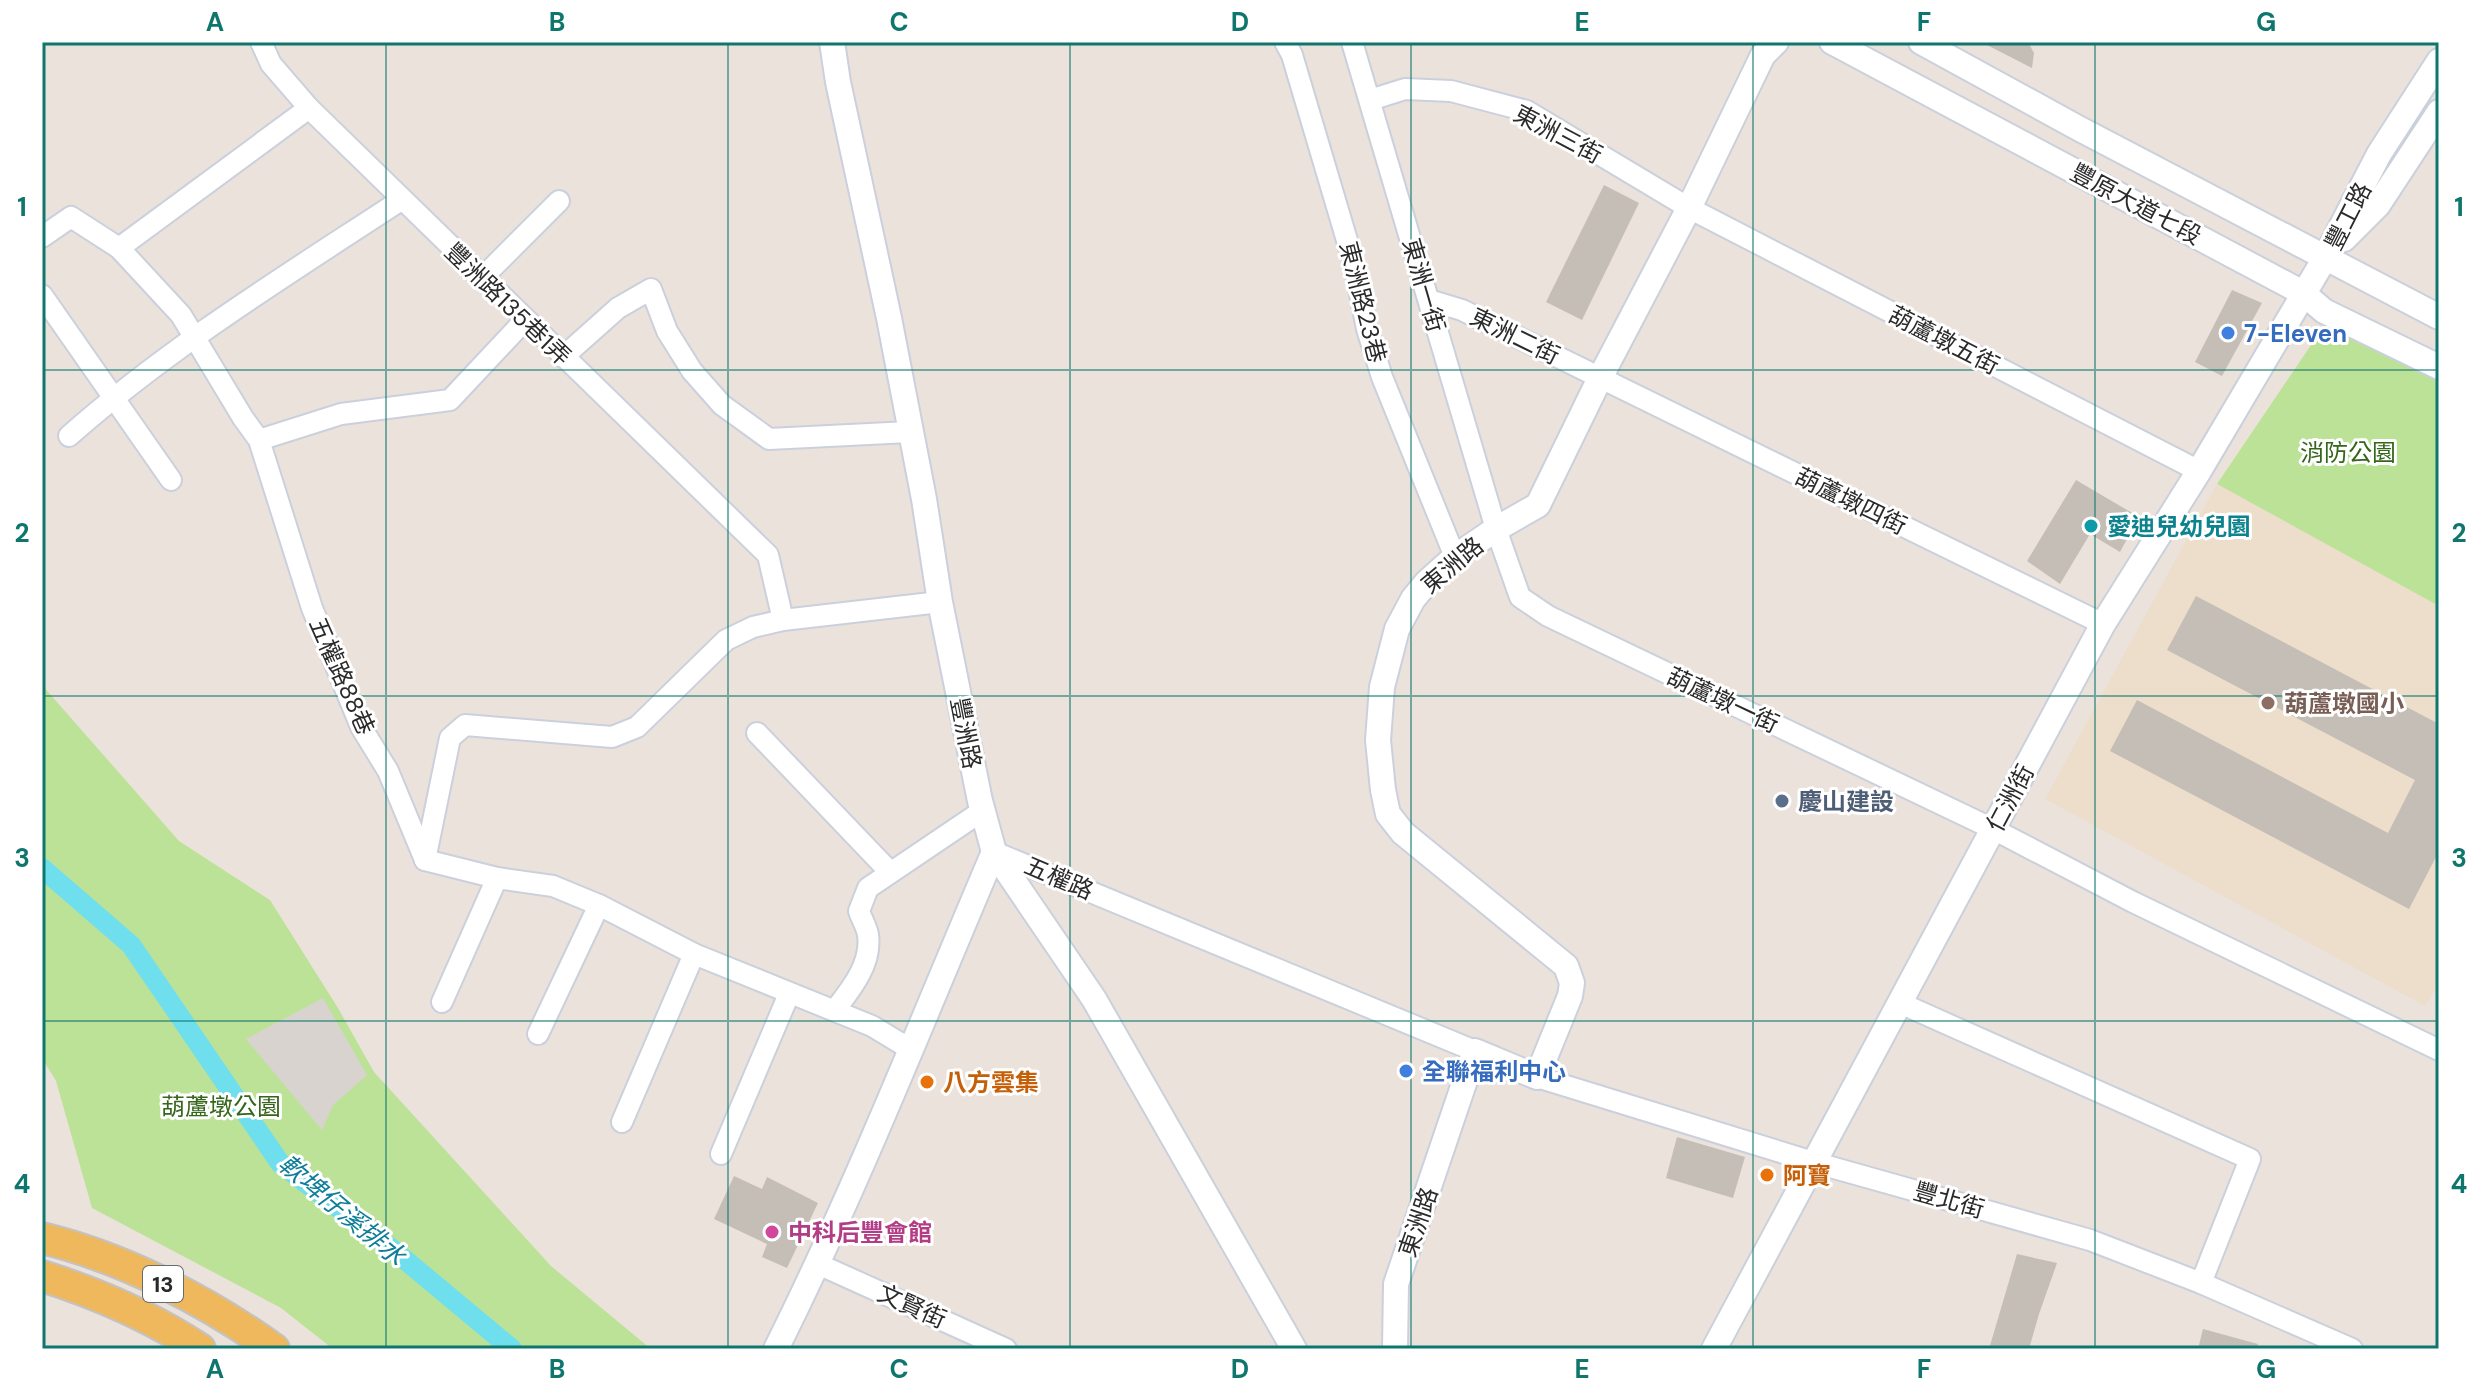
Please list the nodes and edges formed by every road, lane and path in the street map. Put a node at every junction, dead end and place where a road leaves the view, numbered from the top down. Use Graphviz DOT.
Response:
graph roads {
  1 [pos="261,42"];
  2 [pos="832,42"];
  3 [pos="1285,42"];
  4 [pos="1352,42"];
  5 [pos="1776,42"];
  6 [pos="1832,42"];
  7 [pos="1921,42"];
  8 [pos="2439,61"];
  9 [pos="1370,100"];
  10 [pos="309,108"];
  11 [pos="2439,112"];
  12 [pos="401,200"];
  13 [pos="559,201"];
  14 [pos="1689,208"];
  15 [pos="42,237"];
  16 [pos="119,248"];
  17 [pos="2325,258"];
  18 [pos="482,278"];
  19 [pos="2303,293"];
  20 [pos="1429,300"];
  21 [pos="44,303"];
  22 [pos="2439,317"];
  23 [pos="525,320"];
  24 [pos="194,336"];
  25 [pos="563,357"];
  26 [pos="2439,367"];
  27 [pos="1600,378"];
  28 [pos="112,398"];
  29 [pos="909,432"];
  30 [pos="69,436"];
  31 [pos="259,440"];
  32 [pos="2199,471"];
  33 [pos="171,480"];
  34 [pos="1496,529"];
  35 [pos="1455,557"];
  36 [pos="940,602"];
  37 [pos="783,620"];
  38 [pos="2103,624"];
  39 [pos="757,733"];
  40 [pos="982,811"];
  41 [pos="1993,829"];
  42 [pos="994,852"];
  43 [pos="425,860"];
  44 [pos="889,871"];
  45 [pos="497,878"];
  46 [pos="599,905"];
  47 [pos="694,954"];
  48 [pos="789,994"];
  49 [pos="442,1002"];
  50 [pos="1900,1003"];
  51 [pos="835,1010"];
  52 [pos="538,1034"];
  53 [pos="2437,1043"];
  54 [pos="910,1049"];
  55 [pos="1475,1051"];
  56 [pos="1537,1077"];
  57 [pos="622,1122"];
  58 [pos="721,1154"];
  59 [pos="1813,1162"];
  60 [pos="42,1238"];
  61 [pos="818,1264"];
  62 [pos="42,1276"];
  63 [pos="2201,1283"];
  64 [pos="200,1349"];
  65 [pos="274,1349"];
  66 [pos="776,1349"];
  67 [pos="1006,1349"];
  68 [pos="1294,1349"];
  69 [pos="1395,1349"];
  70 [pos="1714,1349"];
  71 [pos="2352,1349"];
  1 -- 10 [label="street, 豐洲路135巷1弄"];
  2 -- 29 [label="street, 豐洲路"];
  3 -- 35 [label="street, 東洲路23巷"];
  4 -- 9 [label="street, 東洲一街"];
  5 -- 14 [label="street, 東洲路"];
  6 -- 19 [label="street, 豐原大道七段"];
  7 -- 17 [label="street, 豐原大道七段"];
  8 -- 17 [label="street, 豐工路"];
  9 -- 14 [label="street, 東洲三街"];
  9 -- 20 [label="street, 東洲一街"];
  10 -- 12 [label="street, 豐洲路135巷1弄"];
  10 -- 16 [label="street"];
  11 -- 17 [label="street, 豐工路"];
  12 -- 18 [label="street, 豐洲路135巷1弄"];
  12 -- 24 [label="street"];
  13 -- 18 [label="street"];
  14 -- 27 [label="street, 東洲路"];
  14 -- 32 [label="street, 葫蘆墩五街"];
  15 -- 16 [label="street, 五權路88巷"];
  16 -- 24 [label="street, 五權路88巷"];
  17 -- 19 [label="street, 仁洲街"];
  17 -- 22 [label="street, 豐原大道七段"];
  18 -- 23 [label="street, 豐洲路135巷1弄"];
  19 -- 26 [label="street, 豐原大道七段"];
  19 -- 32 [label="street, 仁洲街"];
  20 -- 27 [label="street, 東洲二街"];
  20 -- 34 [label="street, 東洲一街"];
  21 -- 28 [label="street"];
  23 -- 25 [label="street, 豐洲路135巷1弄"];
  23 -- 31 [label="street"];
  24 -- 28 [label="street"];
  24 -- 31 [label="street, 五權路88巷"];
  25 -- 29 [label="street"];
  25 -- 37 [label="street, 豐洲路135巷1弄"];
  27 -- 34 [label="street, 東洲路"];
  27 -- 38 [label="street, 葫蘆墩四街"];
  28 -- 30 [label="street"];
  28 -- 33 [label="street"];
  29 -- 36 [label="street, 豐洲路"];
  31 -- 43 [label="street, 五權路88巷"];
  32 -- 38 [label="street, 仁洲街"];
  34 -- 35 [label="street, 東洲路"];
  34 -- 41 [label="street, 葫蘆墩一街"];
  35 -- 56 [label="street, 東洲路"];
  36 -- 37 [label="street"];
  36 -- 40 [label="street, 豐洲路"];
  37 -- 43 [label="street"];
  38 -- 41 [label="street, 仁洲街"];
  39 -- 44 [label="street"];
  40 -- 42 [label="street, 豐洲路"];
  40 -- 44 [label="street"];
  41 -- 50 [label="street, 仁洲街"];
  41 -- 53 [label="street, 葫蘆墩一街"];
  42 -- 54 [label="street, 五權路"];
  42 -- 55 [label="street, 五權路"];
  42 -- 68 [label="street, 豐洲路"];
  43 -- 45 [label="street"];
  44 -- 51 [label="street"];
  45 -- 46 [label="street"];
  45 -- 49 [label="street"];
  46 -- 47 [label="street"];
  46 -- 52 [label="street"];
  47 -- 48 [label="street"];
  47 -- 57 [label="street"];
  48 -- 51 [label="street"];
  48 -- 58 [label="street"];
  50 -- 59 [label="street, 仁洲街"];
  50 -- 63 [label="street"];
  51 -- 54 [label="street"];
  54 -- 61 [label="street, 五權路"];
  55 -- 56 [label="street, 五權路"];
  55 -- 69 [label="street, 東洲路"];
  56 -- 59 [label="street, 豐北街"];
  59 -- 63 [label="street, 豐北街"];
  59 -- 70 [label="street, 仁洲街"];
  60 -- 65 [label="main road, 13"];
  61 -- 66 [label="street, 五權路"];
  61 -- 67 [label="street, 文賢街"];
  62 -- 64 [label="main road, 13"];
  63 -- 71 [label="street, 豐北街"];
}
